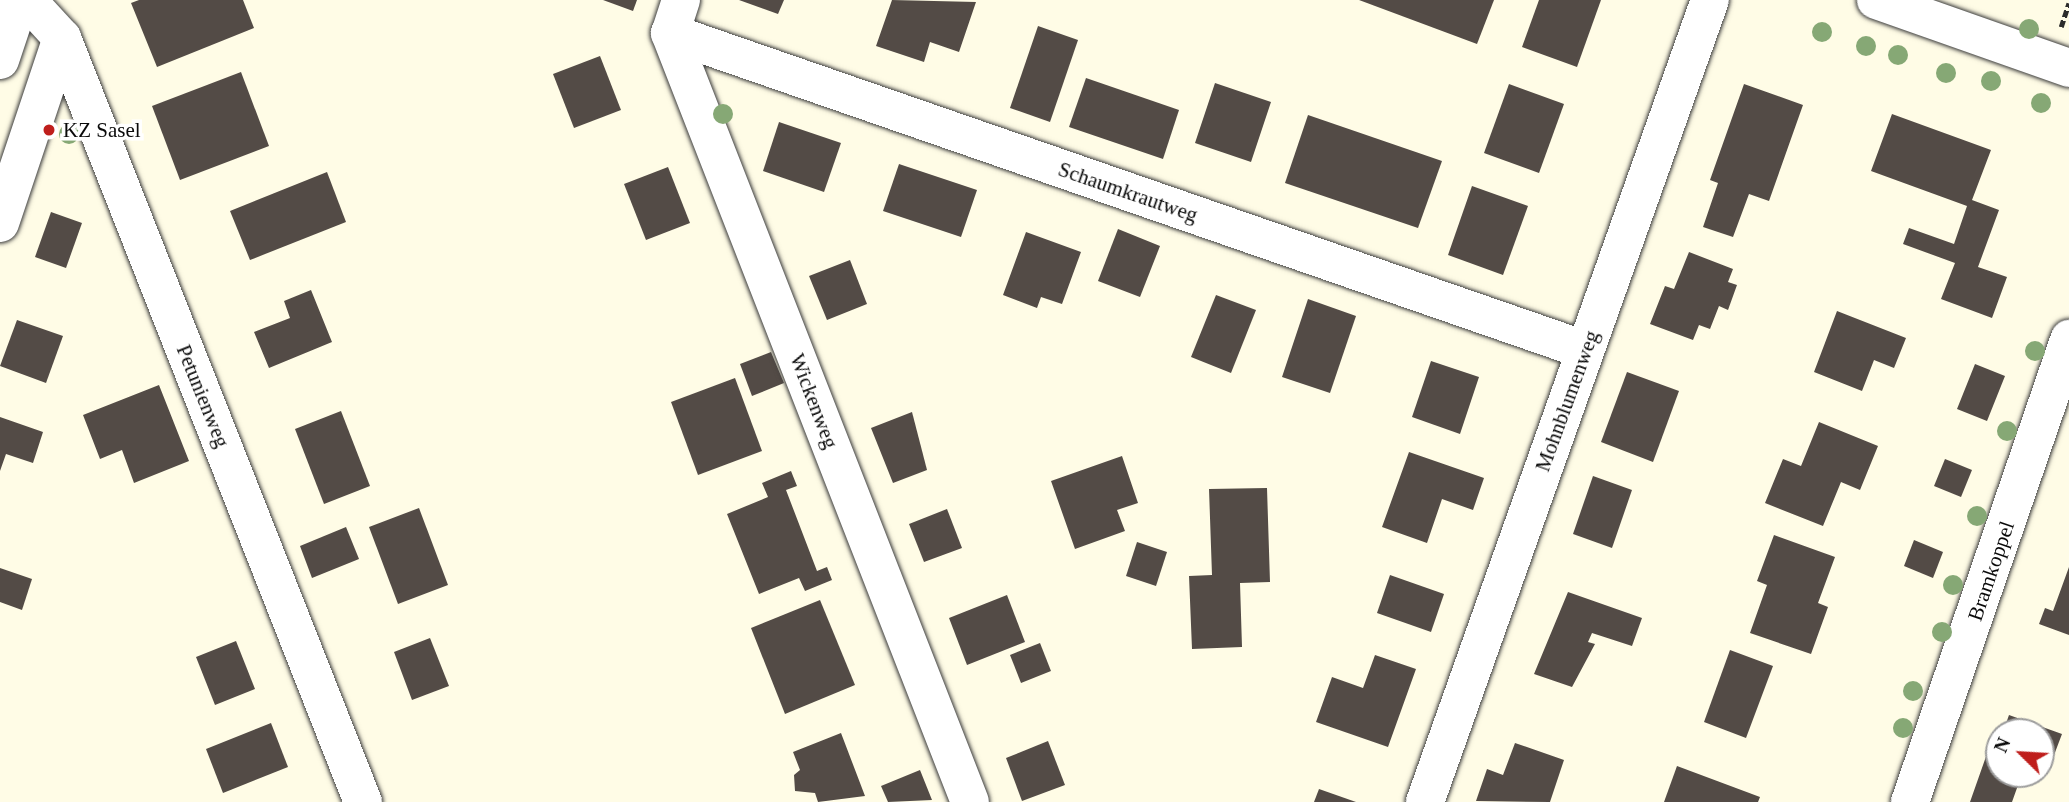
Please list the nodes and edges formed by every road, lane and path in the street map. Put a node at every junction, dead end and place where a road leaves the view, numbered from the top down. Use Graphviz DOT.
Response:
graph roads {
  1 [pos="20,0"];
  2 [pos="27,0"];
  3 [pos="1710,0"];
  4 [pos="1876,0"];
  5 [pos="1919,7"];
  6 [pos="676,17"];
  7 [pos="62,38"];
  8 [pos="0,60"];
  9 [pos="2069,68"];
  10 [pos="0,223"];
  11 [pos="2069,339"];
  12 [pos="1586,350"];
  13 [pos="363,802"];
  14 [pos="970,802"];
  15 [pos="1425,802"];
  16 [pos="1910,802"];
  1 -- 8 [label="street"];
  2 -- 7 [label="street, Petunienweg"];
  3 -- 12 [label="street, Mohnblumenweg"];
  4 -- 5 [label="street"];
  5 -- 9 [label="street"];
  6 -- 12 [label="street, Schaumkrautweg"];
  6 -- 14 [label="street, Wickenweg"];
  7 -- 10 [label="street"];
  7 -- 13 [label="street, Petunienweg"];
  11 -- 16 [label="street, Bramkoppel"];
  12 -- 15 [label="street, Mohnblumenweg"];
}
